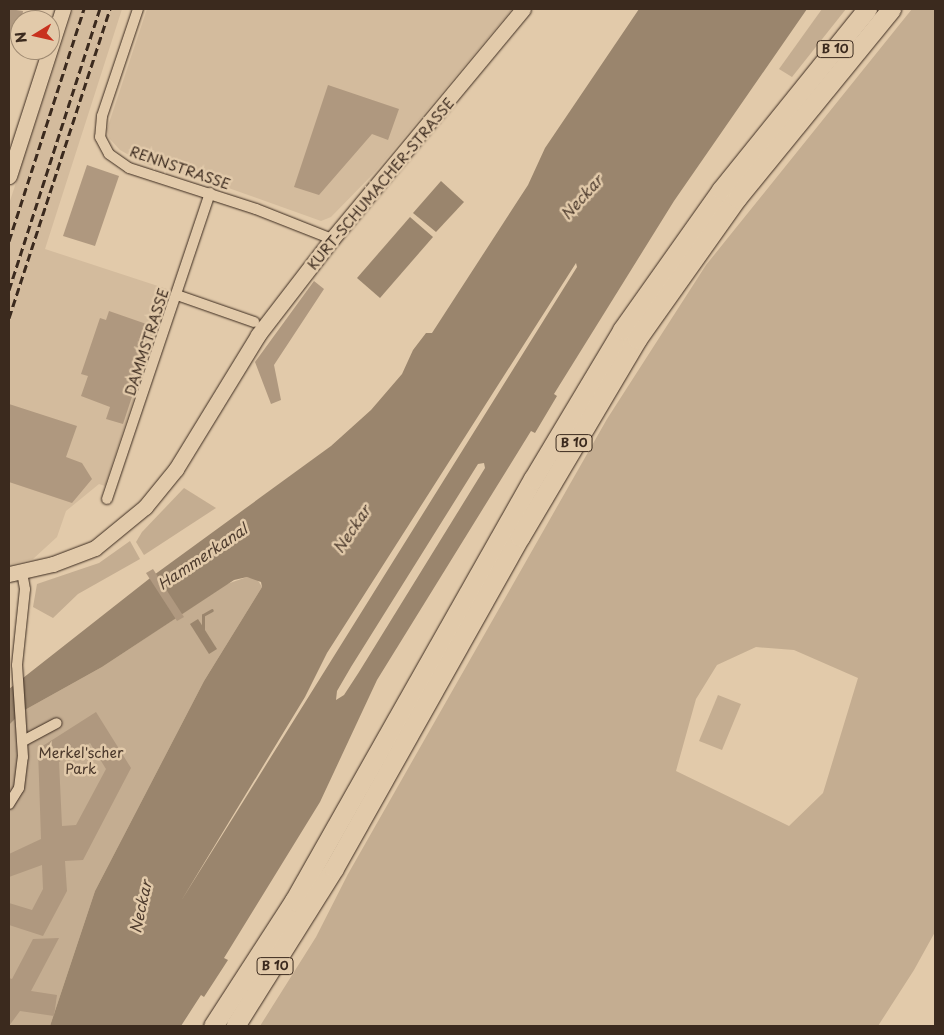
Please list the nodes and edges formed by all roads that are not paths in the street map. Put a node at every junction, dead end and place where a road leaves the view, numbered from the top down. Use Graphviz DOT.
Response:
graph roads {
  1 [pos="63,9"];
  2 [pos="138,9"];
  3 [pos="524,9"];
  4 [pos="853,9"];
  5 [pos="866,9"];
  6 [pos="891,9"];
  7 [pos="802,89"];
  8 [pos="9,176"];
  9 [pos="210,193"];
  10 [pos="332,239"];
  11 [pos="177,295"];
  12 [pos="254,322"];
  13 [pos="107,499"];
  14 [pos="15,573"];
  15 [pos="57,723"];
  16 [pos="23,741"];
  17 [pos="9,804"];
  18 [pos="237,1024"];
  19 [pos="213,1026"];
  1 -- 8 [label="street"];
  2 -- 9 [label="street, RENNSTRASSE"];
  3 -- 10 [label="street, KURT-SCHUMACHER-STRASSE"];
  4 -- 7 [label="highway"];
  5 -- 7 [label="highway, B 10"];
  6 -- 18 [label="highway, B 10"];
  7 -- 19 [label="highway, B 10"];
  9 -- 10 [label="street, RENNSTRASSE"];
  9 -- 11 [label="street, DAMMSTRASSE"];
  10 -- 14 [label="street, KURT-SCHUMACHER-STRASSE"];
  11 -- 12 [label="street"];
  11 -- 13 [label="street, DAMMSTRASSE"];
  14 -- 16 [label="street"];
  15 -- 16 [label="street"];
  16 -- 17 [label="street"];
}
